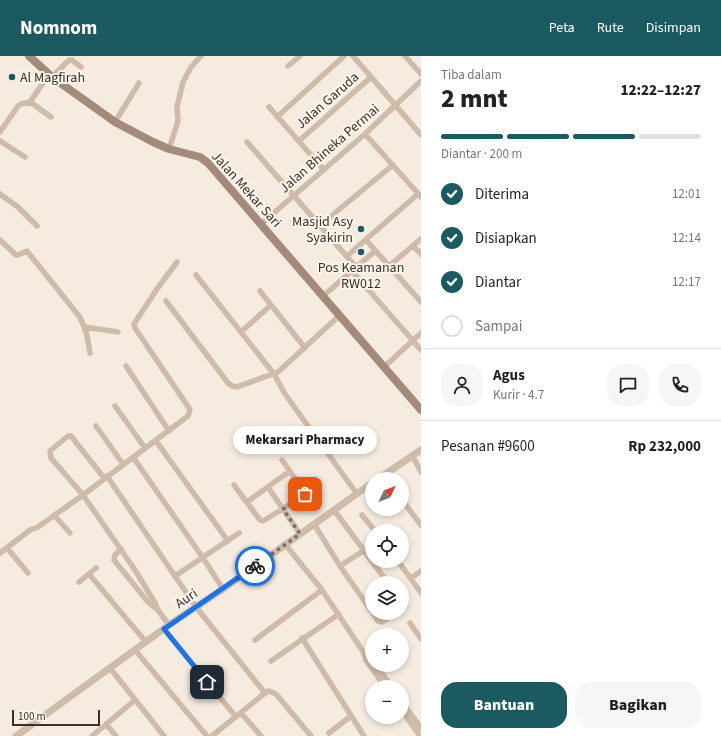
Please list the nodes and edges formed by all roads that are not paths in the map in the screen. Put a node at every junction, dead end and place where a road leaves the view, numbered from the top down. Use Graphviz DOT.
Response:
graph roads {
  1 [pos="29,56"];
  2 [pos="201,56"];
  3 [pos="300,56"];
  4 [pos="344,56"];
  5 [pos="353,56"];
  6 [pos="405,56"];
  7 [pos="288,66"];
  8 [pos="80,67"];
  9 [pos="421,74"];
  10 [pos="50,76"];
  11 [pos="371,77"];
  12 [pos="421,81"];
  13 [pos="139,83"];
  14 [pos="30,102"];
  15 [pos="395,106"];
  16 [pos="269,107"];
  17 [pos="51,117"];
  18 [pos="277,117"];
  19 [pos="115,122"];
  20 [pos="0,132"];
  21 [pos="365,134"];
  22 [pos="421,135"];
  23 [pos="0,141"];
  24 [pos="299,141"];
  25 [pos="247,142"];
  26 [pos="169,149"];
  27 [pos="26,157"];
  28 [pos="393,165"];
  29 [pos="324,170"];
  30 [pos="0,194"];
  31 [pos="419,195"];
  32 [pos="293,196"];
  33 [pos="261,224"];
  34 [pos="37,226"];
  35 [pos="319,226"];
  36 [pos="421,239"];
  37 [pos="0,240"];
  38 [pos="366,240"];
  39 [pos="413,246"];
  40 [pos="375,251"];
  41 [pos="421,254"];
  42 [pos="347,256"];
  43 [pos="177,262"];
  44 [pos="389,266"];
  45 [pos="354,269"];
  46 [pos="196,275"];
  47 [pos="260,291"];
  48 [pos="323,296"];
  49 [pos="166,301"];
  50 [pos="421,302"];
  51 [pos="271,305"];
  52 [pos="340,315"];
  53 [pos="85,327"];
  54 [pos="118,332"];
  55 [pos="241,332"];
  56 [pos="421,333"];
  57 [pos="413,341"];
  58 [pos="305,348"];
  59 [pos="421,350"];
  60 [pos="90,353"];
  61 [pos="126,366"];
  62 [pos="384,367"];
  63 [pos="274,374"];
  64 [pos="115,406"];
  65 [pos="421,410"];
  66 [pos="96,426"];
  67 [pos="169,431"];
  68 [pos="156,441"];
  69 [pos="145,448"];
  70 [pos="421,450"];
  71 [pos="412,456"];
  72 [pos="133,457"];
  73 [pos="282,460"];
  74 [pos="123,464"];
  75 [pos="390,470"];
  76 [pos="290,471"];
  77 [pos="387,472"];
  78 [pos="421,472"];
  79 [pos="106,477"];
  80 [pos="234,485"];
  81 [pos="268,487"];
  82 [pos="365,488"];
  83 [pos="357,494"];
  84 [pos="83,495"];
  85 [pos="246,502"];
  86 [pos="283,509"];
  87 [pos="409,509"];
  88 [pos="334,510"];
  89 [pos="54,515"];
  90 [pos="362,515"];
  91 [pos="314,524"];
  92 [pos="369,524"];
  93 [pos="421,525"];
  94 [pos="70,533"];
  95 [pos="239,533"];
  96 [pos="300,534"];
  97 [pos="228,541"];
  98 [pos="285,544"];
  99 [pos="7,548"];
  100 [pos="121,549"];
  101 [pos="363,551"];
  102 [pos="0,552"];
  103 [pos="203,558"];
  104 [pos="340,566"];
  105 [pos="96,568"];
  106 [pos="403,568"];
  107 [pos="135,570"];
  108 [pos="421,571"];
  109 [pos="28,573"];
  110 [pos="89,574"];
  111 [pos="127,576"];
  112 [pos="175,576"];
  113 [pos="383,576"];
  114 [pos="411,578"];
  115 [pos="79,582"];
  116 [pos="223,589"];
  117 [pos="322,590"];
  118 [pos="421,593"];
  119 [pos="365,602"];
  120 [pos="196,607"];
  121 [pos="158,610"];
  122 [pos="339,614"];
  123 [pos="410,622"];
  124 [pos="167,627"];
  125 [pos="302,638"];
  126 [pos="421,639"];
  127 [pos="255,640"];
  128 [pos="146,642"];
  129 [pos="135,650"];
  130 [pos="364,653"];
  131 [pos="271,661"];
  132 [pos="110,668"];
  133 [pos="380,680"];
  134 [pos="265,693"];
  135 [pos="136,700"];
  136 [pos="409,712"];
  137 [pos="241,713"];
  138 [pos="351,716"];
  139 [pos="236,717"];
  140 [pos="409,721"];
  141 [pos="106,724"];
  142 [pos="421,728"];
  143 [pos="329,733"];
  144 [pos="17,736"];
  145 [pos="92,736"];
  146 [pos="116,736"];
  147 [pos="164,736"];
  148 [pos="207,736"];
  149 [pos="212,736"];
  150 [pos="261,736"];
  151 [pos="311,736"];
  152 [pos="364,736"];
  153 [pos="420,736"];
  1 -- 10 [label="main road, Jalan Mekar Sari"];
  2 -- 26 [label="street"];
  3 -- 7 [label="street"];
  4 -- 18 [label="street"];
  5 -- 11 [label="street"];
  6 -- 9 [label="street"];
  8 -- 10 [label="street"];
  10 -- 14 [label="street"];
  10 -- 19 [label="main road, Jalan Mekar Sari"];
  11 -- 15 [label="street"];
  11 -- 24 [label="street, Jalan Garuda"];
  12 -- 15 [label="street, Jalan Bhineka Permai"];
  13 -- 19 [label="street"];
  14 -- 17 [label="street"];
  14 -- 20 [label="street"];
  15 -- 21 [label="street, Jalan Bhineka Permai"];
  15 -- 22 [label="street"];
  16 -- 18 [label="street"];
  18 -- 24 [label="street"];
  19 -- 26 [label="main road, Jalan Mekar Sari"];
  21 -- 28 [label="street"];
  21 -- 29 [label="street, Jalan Bhineka Permai"];
  23 -- 27 [label="street"];
  24 -- 29 [label="street"];
  25 -- 32 [label="street"];
  26 -- 33 [label="main road, Jalan Mekar Sari"];
  28 -- 31 [label="street"];
  28 -- 35 [label="street"];
  29 -- 32 [label="street, Jalan Bhineka Permai"];
  30 -- 34 [label="street"];
  31 -- 38 [label="street"];
  32 -- 33 [label="street, Jalan Bhineka Permai"];
  32 -- 35 [label="street"];
  33 -- 48 [label="main road, Jalan Mekar Sari"];
  35 -- 42 [label="street"];
  36 -- 39 [label="street"];
  37 -- 53 [label="street"];
  38 -- 40 [label="street"];
  38 -- 42 [label="street"];
  39 -- 41 [label="street"];
  39 -- 44 [label="street"];
  40 -- 44 [label="street"];
  40 -- 45 [label="street"];
  42 -- 45 [label="street"];
  43 -- 67 [label="street"];
  44 -- 50 [label="street"];
  45 -- 48 [label="street"];
  45 -- 57 [label="street"];
  46 -- 55 [label="street"];
  47 -- 51 [label="street"];
  48 -- 52 [label="main road, Jalan Mekar Sari"];
  49 -- 63 [label="street"];
  51 -- 55 [label="street"];
  51 -- 58 [label="street"];
  52 -- 58 [label="street"];
  52 -- 62 [label="main road, Jalan Mekar Sari"];
  53 -- 54 [label="street"];
  53 -- 60 [label="street"];
  55 -- 63 [label="street"];
  56 -- 57 [label="street"];
  57 -- 59 [label="street"];
  57 -- 62 [label="street"];
  58 -- 63 [label="street"];
  61 -- 67 [label="street"];
  62 -- 65 [label="main road, Jalan Mekar Sari"];
  63 -- 83 [label="street"];
  64 -- 69 [label="street"];
  66 -- 74 [label="street"];
  67 -- 68 [label="street"];
  68 -- 69 [label="street"];
  68 -- 97 [label="street"];
  69 -- 72 [label="street"];
  70 -- 71 [label="street"];
  71 -- 75 [label="street"];
  71 -- 78 [label="street"];
  72 -- 74 [label="street"];
  72 -- 103 [label="street"];
  73 -- 76 [label="street"];
  74 -- 79 [label="street"];
  75 -- 77 [label="street"];
  76 -- 81 [label="street"];
  76 -- 86 [label="street"];
  79 -- 84 [label="street"];
  79 -- 84 [label="street"];
  79 -- 112 [label="street"];
  80 -- 85 [label="street"];
  81 -- 85 [label="street"];
  81 -- 86 [label="street"];
  82 -- 83 [label="street, Auri"];
  83 -- 88 [label="street, Auri"];
  84 -- 89 [label="street"];
  84 -- 100 [label="street"];
  85 -- 86 [label="street"];
  86 -- 96 [label="street"];
  87 -- 93 [label="street"];
  88 -- 91 [label="street, Auri"];
  88 -- 101 [label="street"];
  89 -- 94 [label="street"];
  89 -- 99 [label="street"];
  90 -- 92 [label="street"];
  91 -- 96 [label="street, Auri"];
  91 -- 104 [label="street"];
  95 -- 97 [label="street"];
  96 -- 98 [label="street, Auri"];
  97 -- 103 [label="street"];
  98 -- 116 [label="street, Auri"];
  98 -- 117 [label="street"];
  99 -- 102 [label="street"];
  99 -- 109 [label="street"];
  100 -- 107 [label="street"];
  100 -- 111 [label="street"];
  101 -- 104 [label="street"];
  101 -- 113 [label="street"];
  103 -- 112 [label="street"];
  103 -- 116 [label="street"];
  104 -- 119 [label="street"];
  105 -- 110 [label="street"];
  106 -- 114 [label="street"];
  107 -- 111 [label="street"];
  107 -- 121 [label="street"];
  108 -- 114 [label="street"];
  110 -- 115 [label="street"];
  110 -- 128 [label="street"];
  111 -- 121 [label="street"];
  112 -- 120 [label="street"];
  114 -- 118 [label="street"];
  116 -- 120 [label="street, Auri"];
  117 -- 122 [label="street"];
  117 -- 127 [label="street"];
  120 -- 124 [label="street, Auri"];
  120 -- 134 [label="street"];
  121 -- 124 [label="street"];
  122 -- 125 [label="street"];
  122 -- 130 [label="street"];
  123 -- 126 [label="street"];
  124 -- 128 [label="street, Auri"];
  124 -- 139 [label="street"];
  125 -- 131 [label="street"];
  125 -- 138 [label="street"];
  128 -- 129 [label="street, Auri"];
  129 -- 132 [label="street, Auri"];
  129 -- 148 [label="street"];
  130 -- 133 [label="street"];
  132 -- 135 [label="street"];
  132 -- 144 [label="street, Auri"];
  134 -- 137 [label="street"];
  134 -- 151 [label="street"];
  135 -- 141 [label="street"];
  135 -- 147 [label="street"];
  136 -- 142 [label="street"];
  137 -- 139 [label="street"];
  137 -- 150 [label="street"];
  138 -- 143 [label="street"];
  138 -- 152 [label="street"];
  139 -- 149 [label="street"];
  140 -- 153 [label="street"];
  141 -- 145 [label="street"];
  141 -- 146 [label="street"];
}
